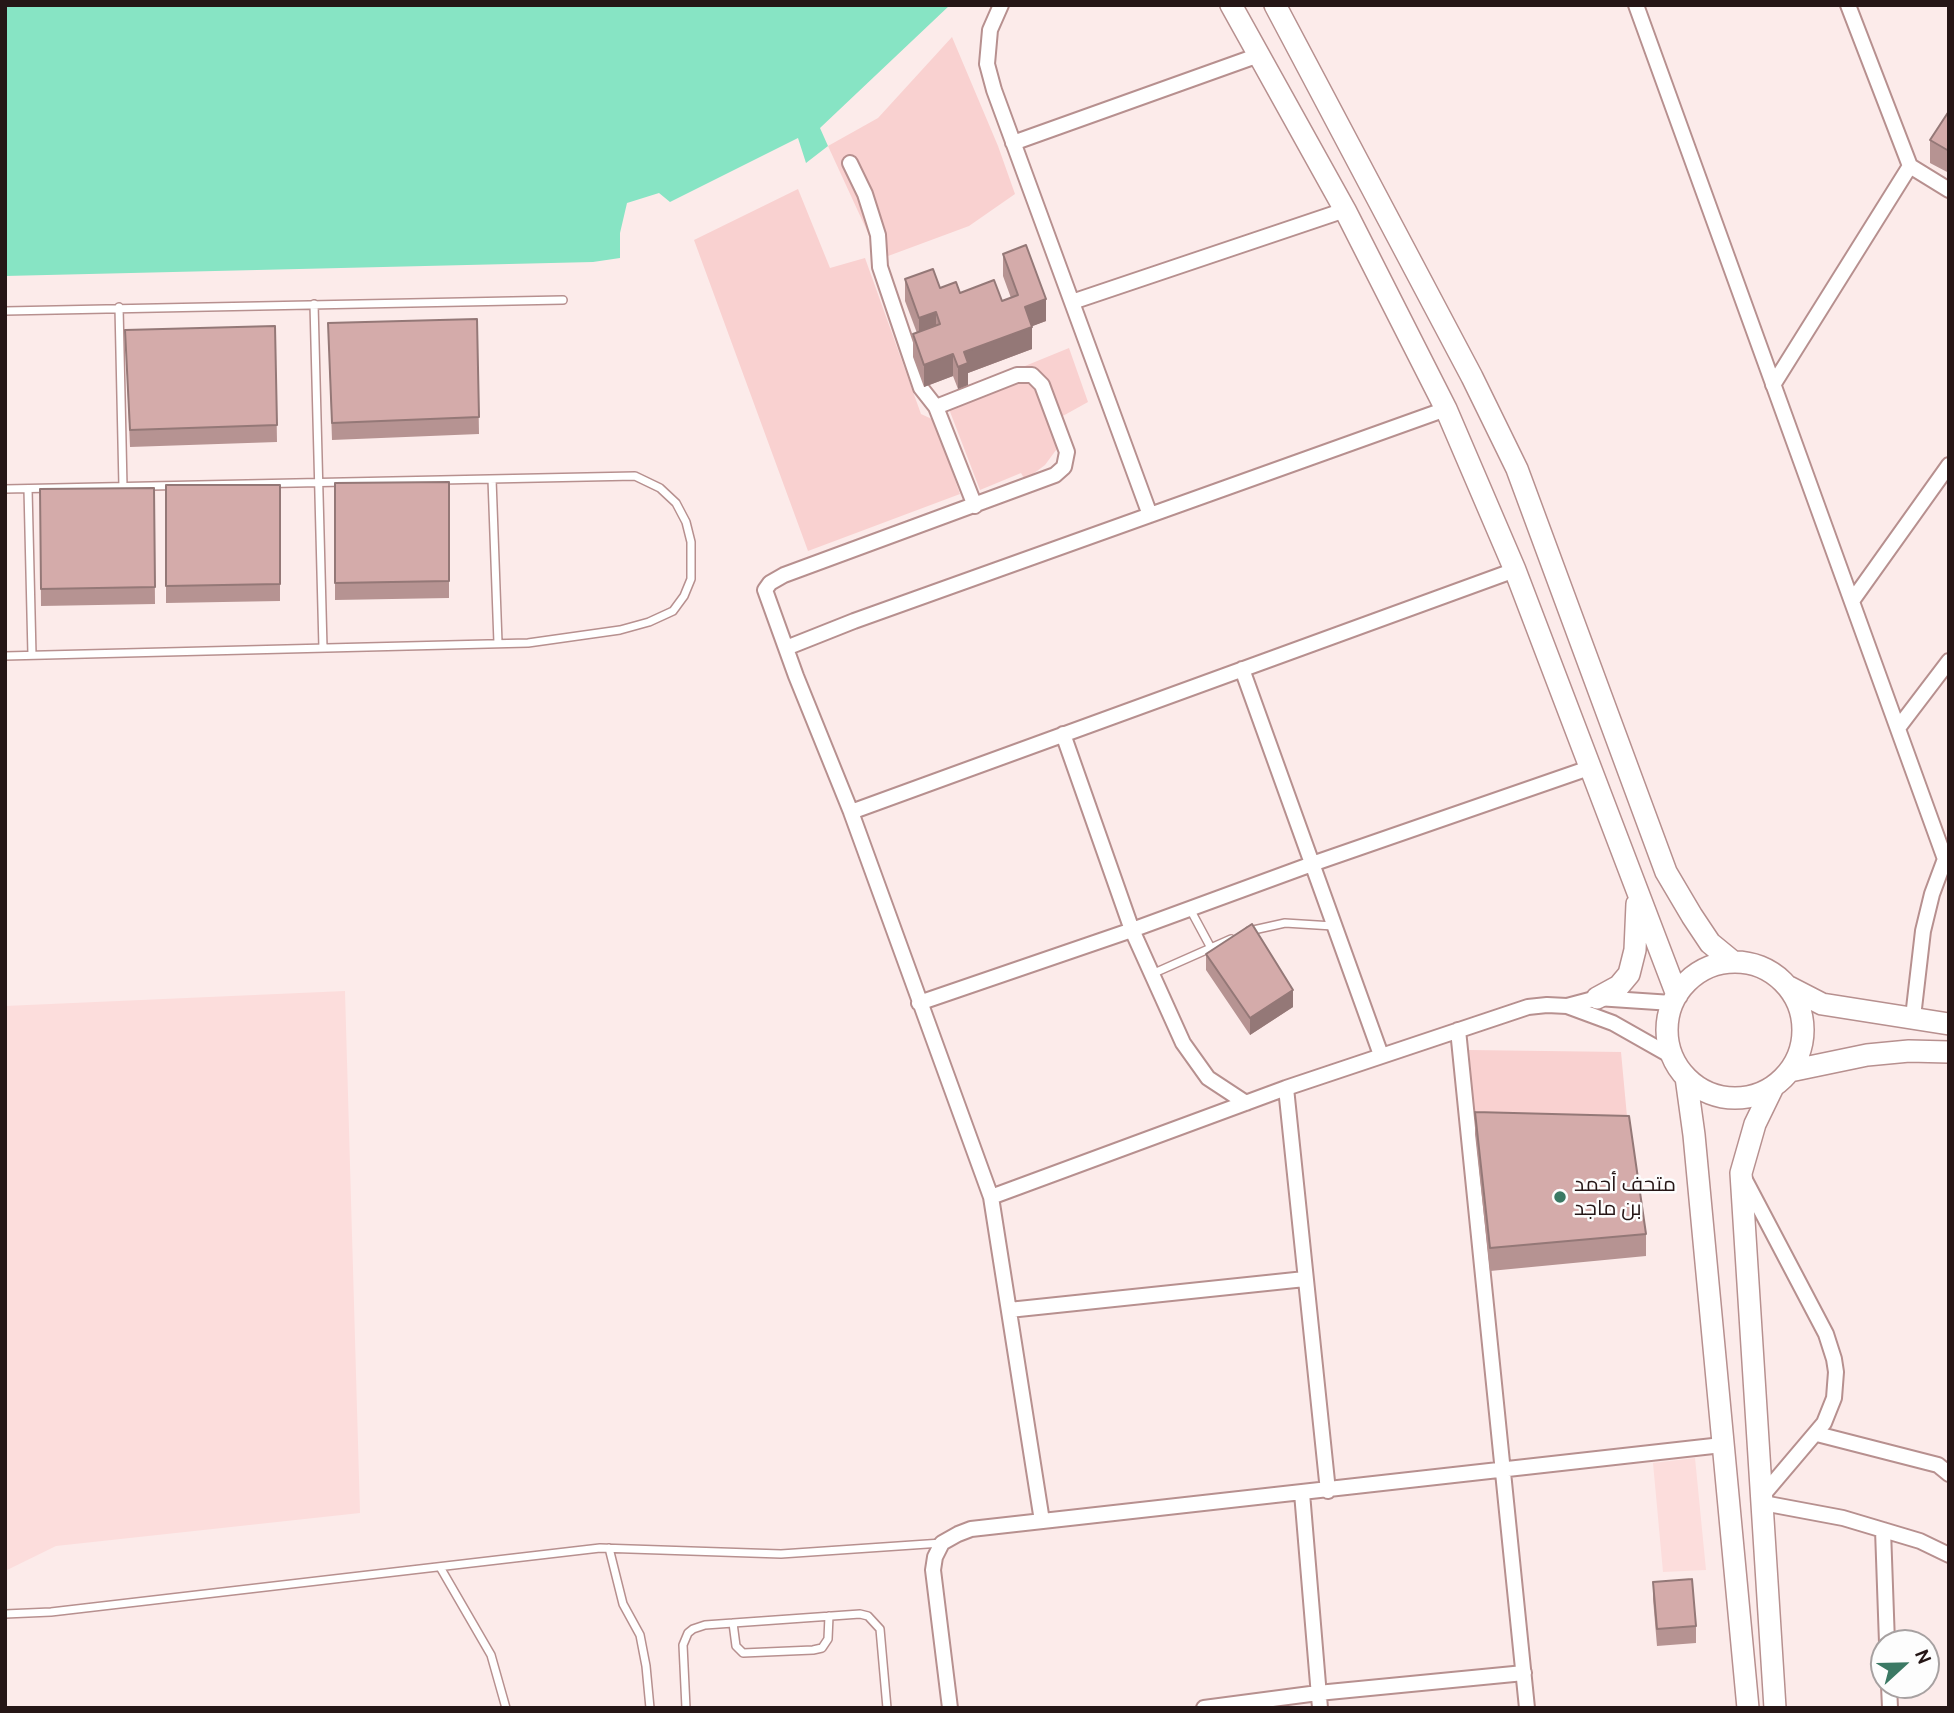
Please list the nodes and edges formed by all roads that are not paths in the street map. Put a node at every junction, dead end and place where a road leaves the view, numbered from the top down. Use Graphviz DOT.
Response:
graph roads {
  1 [pos="1001,5"];
  2 [pos="1231,5"];
  3 [pos="1275,5"];
  4 [pos="1636,5"];
  5 [pos="1848,5"];
  6 [pos="1259,55"];
  7 [pos="1307,66"];
  8 [pos="1275,83"];
  9 [pos="1013,143"];
  10 [pos="850,163"];
  11 [pos="1910,166"];
  12 [pos="1949,190"];
  13 [pos="1345,209"];
  14 [pos="564,300"];
  15 [pos="1072,302"];
  16 [pos="314,304"];
  17 [pos="119,307"];
  18 [pos="5,311"];
  19 [pos="1773,385"];
  20 [pos="936,407"];
  21 [pos="1446,409"];
  22 [pos="1949,465"];
  23 [pos="492,479"];
  24 [pos="318,483"];
  25 [pos="123,487"];
  26 [pos="5,489"];
  27 [pos="28,489"];
  28 [pos="975,506"];
  29 [pos="1150,515"];
  30 [pos="1516,570"];
  31 [pos="1852,601"];
  32 [pos="498,643"];
  33 [pos="323,648"];
  34 [pos="786,648"];
  35 [pos="32,655"];
  36 [pos="5,656"];
  37 [pos="1949,661"];
  38 [pos="1242,669"];
  39 [pos="1898,728"];
  40 [pos="1063,734"];
  41 [pos="1589,768"];
  42 [pos="851,812"];
  43 [pos="1947,857"];
  44 [pos="1312,864"];
  45 [pos="1637,895"];
  46 [pos="1190,909"];
  47 [pos="1335,926"];
  48 [pos="1132,930"];
  49 [pos="1211,948"];
  50 [pos="1732,961"];
  51 [pos="1152,974"];
  52 [pos="1789,987"];
  53 [pos="1597,998"];
  54 [pos="1674,999"];
  55 [pos="919,1003"];
  56 [pos="1567,1006"];
  57 [pos="1913,1017"];
  58 [pos="1949,1024"];
  59 [pos="1458,1030"];
  60 [pos="1949,1052"];
  61 [pos="1381,1055"];
  62 [pos="1673,1057"];
  63 [pos="1790,1071"];
  64 [pos="1686,1077"];
  65 [pos="1773,1087"];
  66 [pos="1286,1088"];
  67 [pos="1246,1103"];
  68 [pos="1741,1173"];
  69 [pos="991,1197"];
  70 [pos="1305,1279"];
  71 [pos="1009,1310"];
  72 [pos="1817,1434"];
  73 [pos="1722,1445"];
  74 [pos="1505,1469"];
  75 [pos="1949,1474"];
  76 [pos="1328,1491"];
  77 [pos="1302,1493"];
  78 [pos="1763,1499"];
  79 [pos="1042,1521"];
  80 [pos="1883,1530"];
  81 [pos="942,1543"];
  82 [pos="609,1548"];
  83 [pos="1949,1555"];
  84 [pos="440,1567"];
  85 [pos="5,1614"];
  86 [pos="830,1616"];
  87 [pos="733,1623"];
  88 [pos="1887,1629"];
  89 [pos="1524,1673"];
  90 [pos="1319,1701"];
  91 [pos="506,1708"];
  92 [pos="650,1708"];
  93 [pos="686,1708"];
  94 [pos="887,1708"];
  95 [pos="950,1708"];
  96 [pos="1204,1708"];
  97 [pos="1527,1708"];
  98 [pos="1748,1708"];
  99 [pos="1775,1708"];
  1 -- 9 [label="street"];
  2 -- 6 [label="street"];
  3 -- 7 [label="street"];
  4 -- 19 [label="street"];
  5 -- 11 [label="street"];
  6 -- 8 [label="street"];
  6 -- 9 [label="street"];
  7 -- 8 [label="street"];
  7 -- 50 [label="street"];
  8 -- 13 [label="street"];
  9 -- 15 [label="street"];
  10 -- 20 [label="street"];
  11 -- 12 [label="street"];
  11 -- 19 [label="street"];
  13 -- 15 [label="street"];
  13 -- 21 [label="street"];
  14 -- 16 [label="lane"];
  15 -- 29 [label="street"];
  16 -- 17 [label="lane"];
  16 -- 24 [label="lane"];
  17 -- 18 [label="lane"];
  17 -- 25 [label="lane"];
  19 -- 31 [label="street"];
  20 -- 28 [label="street"];
  20 -- 28 [label="street"];
  21 -- 29 [label="street"];
  21 -- 30 [label="street"];
  22 -- 31 [label="street"];
  23 -- 24 [label="lane"];
  23 -- 32 [label="lane"];
  23 -- 32 [label="lane"];
  24 -- 25 [label="lane"];
  24 -- 33 [label="lane"];
  25 -- 27 [label="lane"];
  26 -- 27 [label="lane"];
  27 -- 35 [label="lane"];
  28 -- 34 [label="street"];
  29 -- 34 [label="street"];
  30 -- 38 [label="street"];
  30 -- 41 [label="street"];
  31 -- 39 [label="street"];
  32 -- 33 [label="lane"];
  33 -- 35 [label="lane"];
  34 -- 42 [label="street"];
  35 -- 36 [label="lane"];
  37 -- 39 [label="street"];
  38 -- 40 [label="street"];
  38 -- 44 [label="street"];
  39 -- 43 [label="street"];
  40 -- 42 [label="street"];
  40 -- 48 [label="street"];
  41 -- 44 [label="street"];
  41 -- 45 [label="street"];
  42 -- 55 [label="street"];
  43 -- 57 [label="street"];
  44 -- 46 [label="street"];
  44 -- 47 [label="street"];
  45 -- 53 [label="street"];
  45 -- 54 [label="street"];
  46 -- 48 [label="street"];
  46 -- 49 [label="lane"];
  47 -- 49 [label="lane"];
  47 -- 61 [label="street"];
  48 -- 51 [label="street"];
  48 -- 55 [label="street"];
  49 -- 51 [label="lane"];
  50 -- 52 [label="street"];
  50 -- 54 [label="street"];
  51 -- 67 [label="street"];
  52 -- 57 [label="street"];
  52 -- 63 [label="street"];
  53 -- 54 [label="street"];
  53 -- 56 [label="street"];
  54 -- 62 [label="street"];
  55 -- 69 [label="street"];
  56 -- 59 [label="street"];
  56 -- 62 [label="street"];
  57 -- 58 [label="street"];
  59 -- 61 [label="street"];
  59 -- 74 [label="street"];
  60 -- 63 [label="street"];
  61 -- 66 [label="street"];
  62 -- 64 [label="street"];
  63 -- 65 [label="street"];
  64 -- 65 [label="street"];
  64 -- 73 [label="street"];
  65 -- 68 [label="street"];
  66 -- 67 [label="street"];
  66 -- 70 [label="street"];
  67 -- 69 [label="street"];
  68 -- 72 [label="street"];
  68 -- 78 [label="street"];
  69 -- 71 [label="street"];
  70 -- 71 [label="street"];
  70 -- 76 [label="street"];
  71 -- 79 [label="street"];
  72 -- 75 [label="street"];
  72 -- 78 [label="street"];
  73 -- 74 [label="street"];
  73 -- 98 [label="street"];
  74 -- 76 [label="street"];
  74 -- 89 [label="street"];
  76 -- 77 [label="street"];
  77 -- 79 [label="street"];
  77 -- 90 [label="street"];
  78 -- 80 [label="street"];
  78 -- 99 [label="street"];
  79 -- 81 [label="street"];
  80 -- 83 [label="street"];
  80 -- 88 [label="street"];
  81 -- 82 [label="lane"];
  81 -- 95 [label="street"];
  82 -- 84 [label="lane"];
  82 -- 92 [label="lane"];
  84 -- 85 [label="lane"];
  84 -- 91 [label="lane"];
  86 -- 87 [label="lane"];
  86 -- 87 [label="lane"];
  86 -- 94 [label="lane"];
  87 -- 93 [label="lane"];
  89 -- 90 [label="street"];
  89 -- 97 [label="street"];
  90 -- 96 [label="street"];
}
